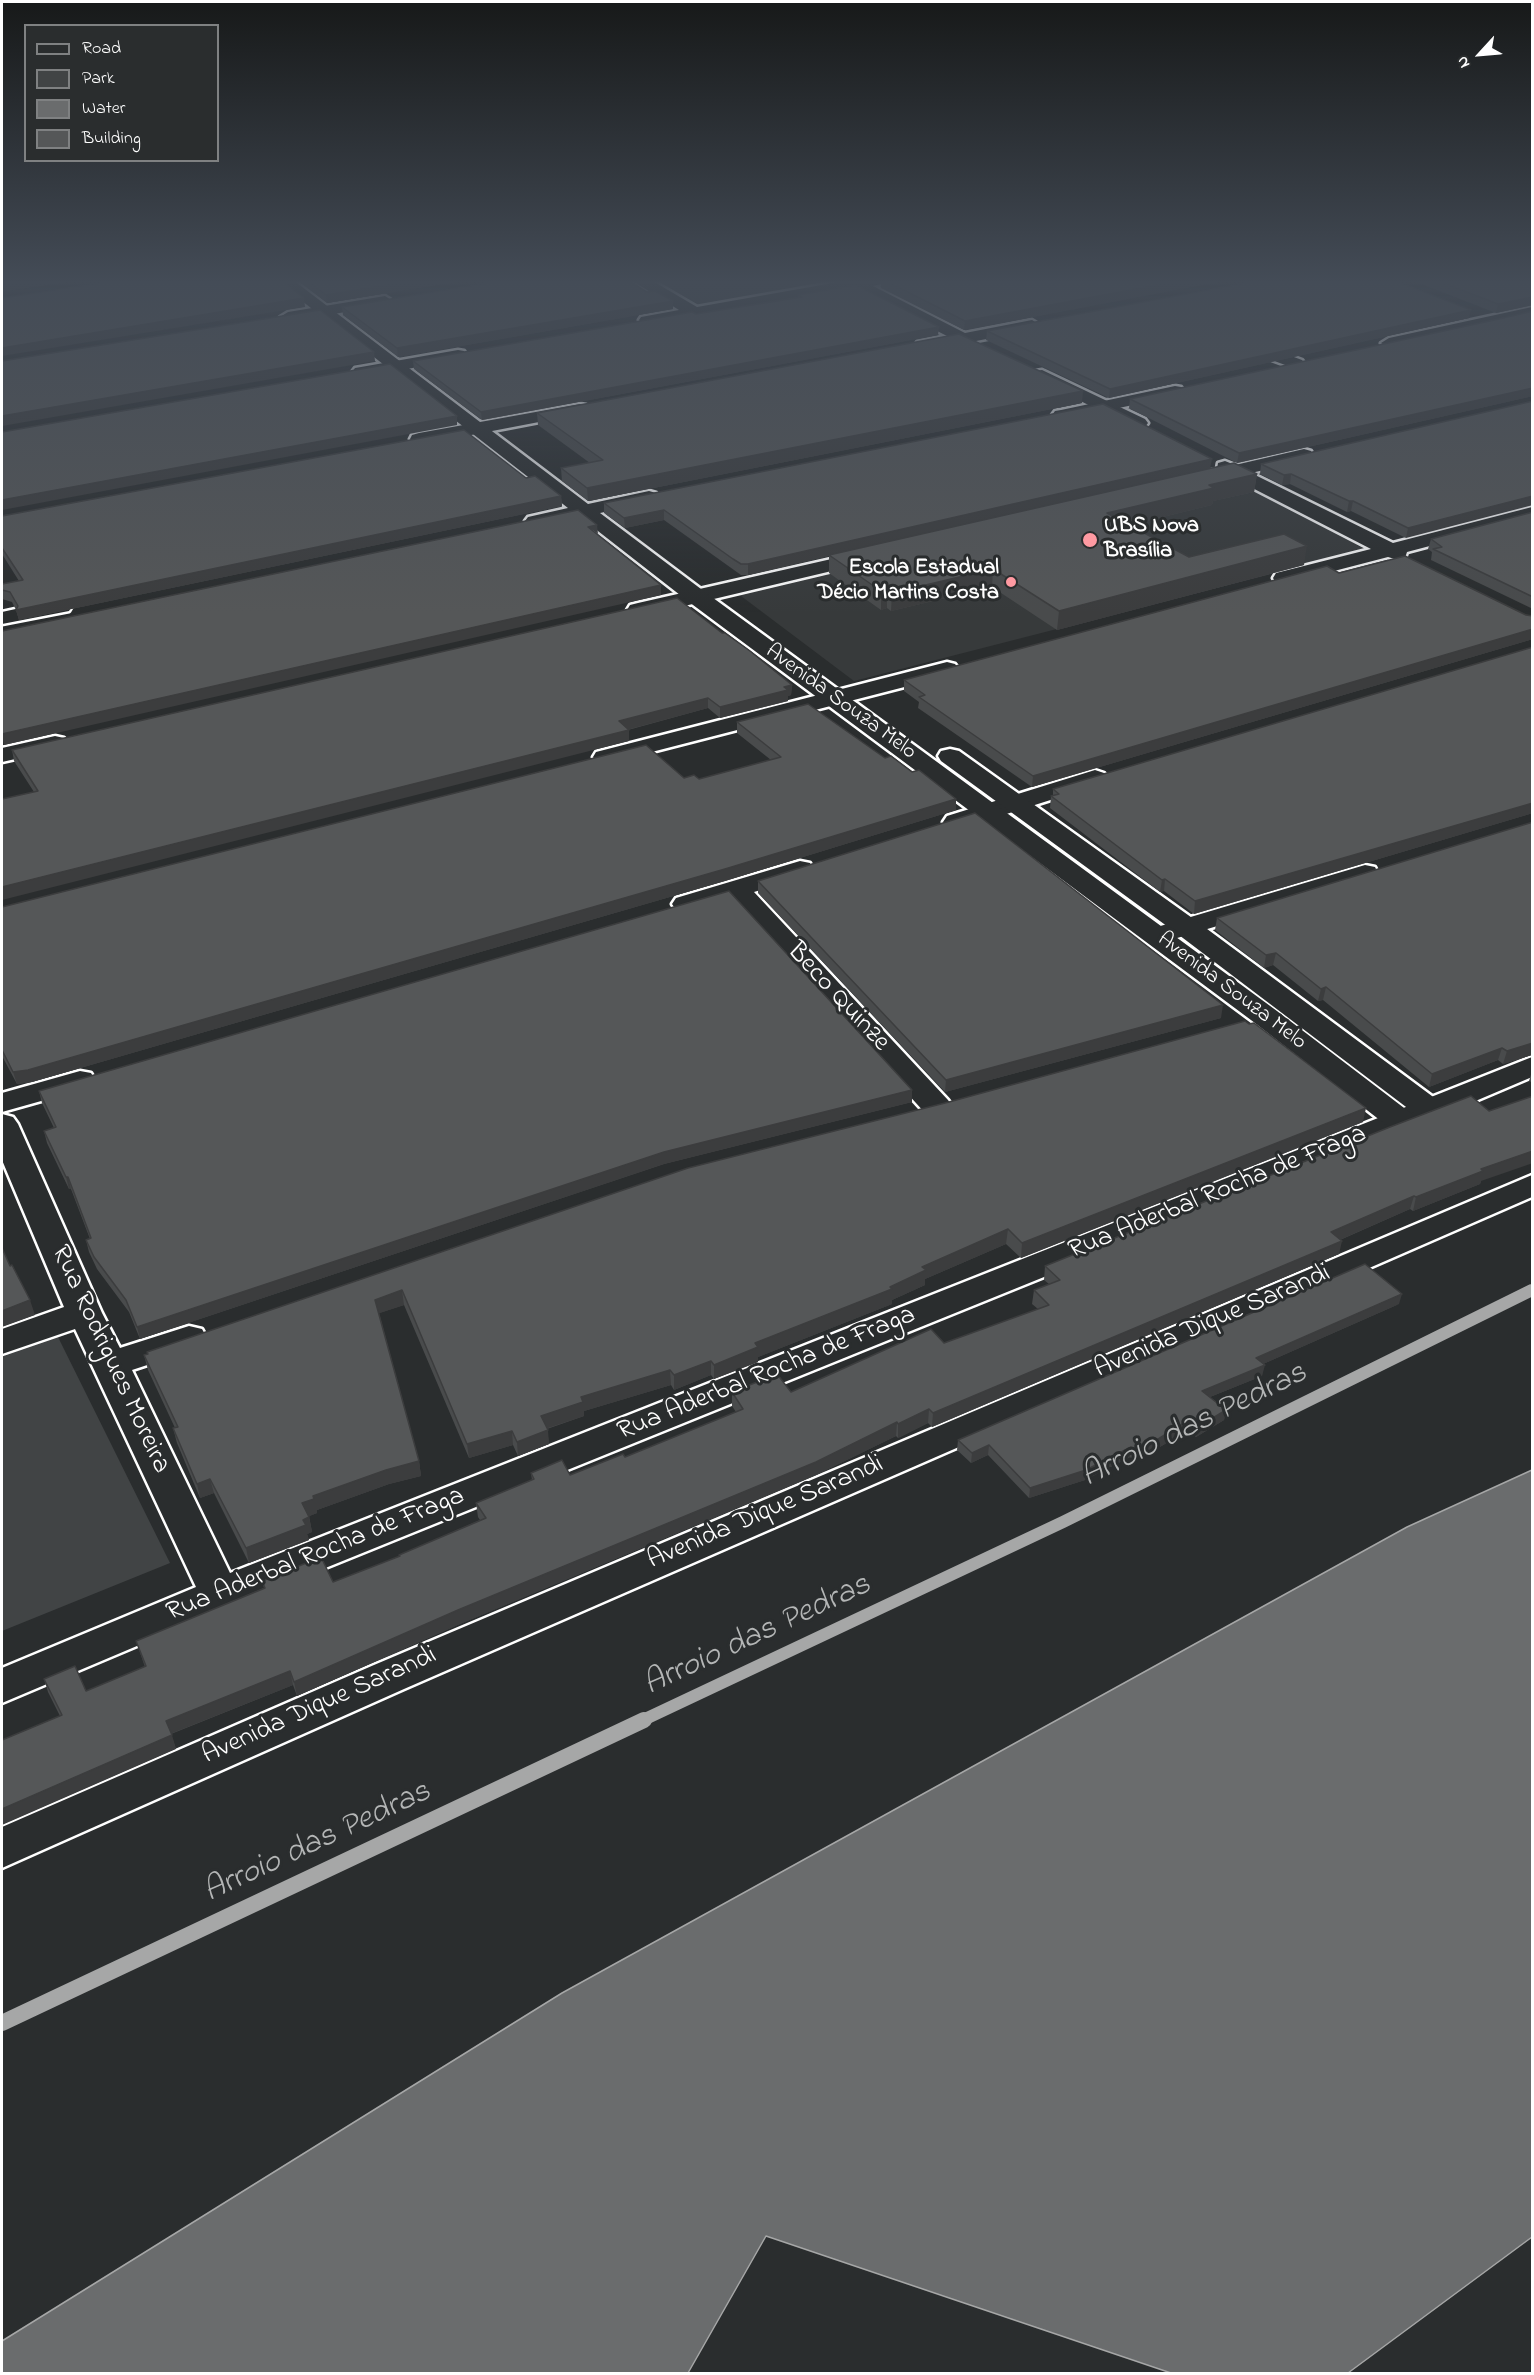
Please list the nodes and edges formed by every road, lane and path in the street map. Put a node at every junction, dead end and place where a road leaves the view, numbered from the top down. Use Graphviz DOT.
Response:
graph roads {
  1 [pos="426,391"];
  2 [pos="454,391"];
  3 [pos="1075,391"];
  4 [pos="1120,391"];
  5 [pos="1156,391"];
  6 [pos="1086,396"];
  7 [pos="1051,403"];
  8 [pos="1106,406"];
  9 [pos="591,407"];
  10 [pos="1039,419"];
  11 [pos="498,424"];
  12 [pos="474,428"];
  13 [pos="1159,433"];
  14 [pos="405,441"];
  15 [pos="1325,450"];
  16 [pos="1211,460"];
  17 [pos="1233,471"];
  18 [pos="1186,482"];
  19 [pos="662,488"];
  20 [pos="588,503"];
  21 [pos="1533,513"];
  22 [pos="518,518"];
  23 [pos="895,550"];
  24 [pos="1389,550"];
  25 [pos="1420,565"];
  26 [pos="1263,584"];
  27 [pos="709,594"];
  28 [pos="80,609"];
  29 [pos="615,616"];
  30 [pos="3,619"];
  31 [pos="964,664"];
  32 [pos="860,692"];
  33 [pos="834,699"];
  34 [pos="71,740"];
  35 [pos="2,755"];
  36 [pos="579,763"];
  37 [pos="1119,771"];
  38 [pos="1016,802"];
  39 [pos="988,812"];
  40 [pos="931,829"];
  41 [pos="828,861"];
  42 [pos="1386,867"];
  43 [pos="736,889"];
  44 [pos="659,912"];
  45 [pos="1185,926"];
  46 [pos="1157,936"];
  47 [pos="1281,1013"];
  48 [pos="1232,1026"];
  49 [pos="1533,1066"];
  50 [pos="102,1074"];
  51 [pos="2,1103"];
  52 [pos="1415,1115"];
  53 [pos="904,1116"];
  54 [pos="2,1124"];
  55 [pos="1533,1185"];
  56 [pos="84,1313"];
  57 [pos="213,1330"];
  58 [pos="2,1342"];
  59 [pos="111,1364"];
  60 [pos="220,1594"];
  61 [pos="2,1686"];
  62 [pos="2,1848"];
  1 -- 12 [label="street, Avenida Souza Melo"];
  2 -- 11 [label="street, Avenida Souza Melo"];
  3 -- 6 [label="street"];
  4 -- 6 [label="street"];
  5 -- 8 [label="street"];
  6 -- 7 [label="street"];
  6 -- 8 [label="street"];
  8 -- 10 [label="street"];
  8 -- 13 [label="street"];
  9 -- 11 [label="street"];
  11 -- 12 [label="street"];
  11 -- 20 [label="street, Avenida Souza Melo"];
  12 -- 14 [label="street"];
  12 -- 20 [label="street, Avenida Souza Melo"];
  15 -- 17 [label="street"];
  16 -- 17 [label="street"];
  17 -- 18 [label="street"];
  17 -- 24 [label="street"];
  19 -- 20 [label="street"];
  20 -- 22 [label="street"];
  20 -- 27 [label="street, Avenida Souza Melo"];
  21 -- 24 [label="street"];
  23 -- 27 [label="street"];
  24 -- 25 [label="street"];
  24 -- 26 [label="street"];
  27 -- 29 [label="street"];
  27 -- 32 [label="street, Avenida Souza Melo"];
  27 -- 33 [label="street, Avenida Souza Melo"];
  28 -- 30 [label="street"];
  31 -- 32 [label="street"];
  32 -- 33 [label="street"];
  32 -- 38 [label="street, Avenida Souza Melo"];
  33 -- 36 [label="street"];
  33 -- 39 [label="street, Avenida Souza Melo"];
  34 -- 35 [label="street"];
  37 -- 38 [label="street"];
  38 -- 39 [label="street"];
  38 -- 45 [label="street, Avenida Souza Melo"];
  39 -- 40 [label="street"];
  39 -- 46 [label="street, Avenida Souza Melo"];
  41 -- 43 [label="street"];
  42 -- 45 [label="street"];
  43 -- 44 [label="street"];
  43 -- 53 [label="street, Beco Quinze"];
  45 -- 46 [label="street"];
  45 -- 47 [label="street, Avenida Souza Melo"];
  46 -- 47 [label="street, Avenida Souza Melo"];
  47 -- 48 [label="street"];
  47 -- 52 [label="street, Avenida Souza Melo"];
  49 -- 52 [label="street, Rua Aderbal Rocha de Fraga"];
  50 -- 51 [label="street"];
  52 -- 60 [label="street, Rua Aderbal Rocha de Fraga"];
  54 -- 56 [label="street, Rua Rodrigues Moreira"];
  55 -- 62 [label="street, Avenida Dique Sarandi"];
  56 -- 58 [label="street"];
  56 -- 59 [label="street, Rua Rodrigues Moreira"];
  57 -- 59 [label="street"];
  59 -- 60 [label="street, Rua Rodrigues Moreira"];
  60 -- 61 [label="street, Rua Aderbal Rocha de Fraga"];
}
